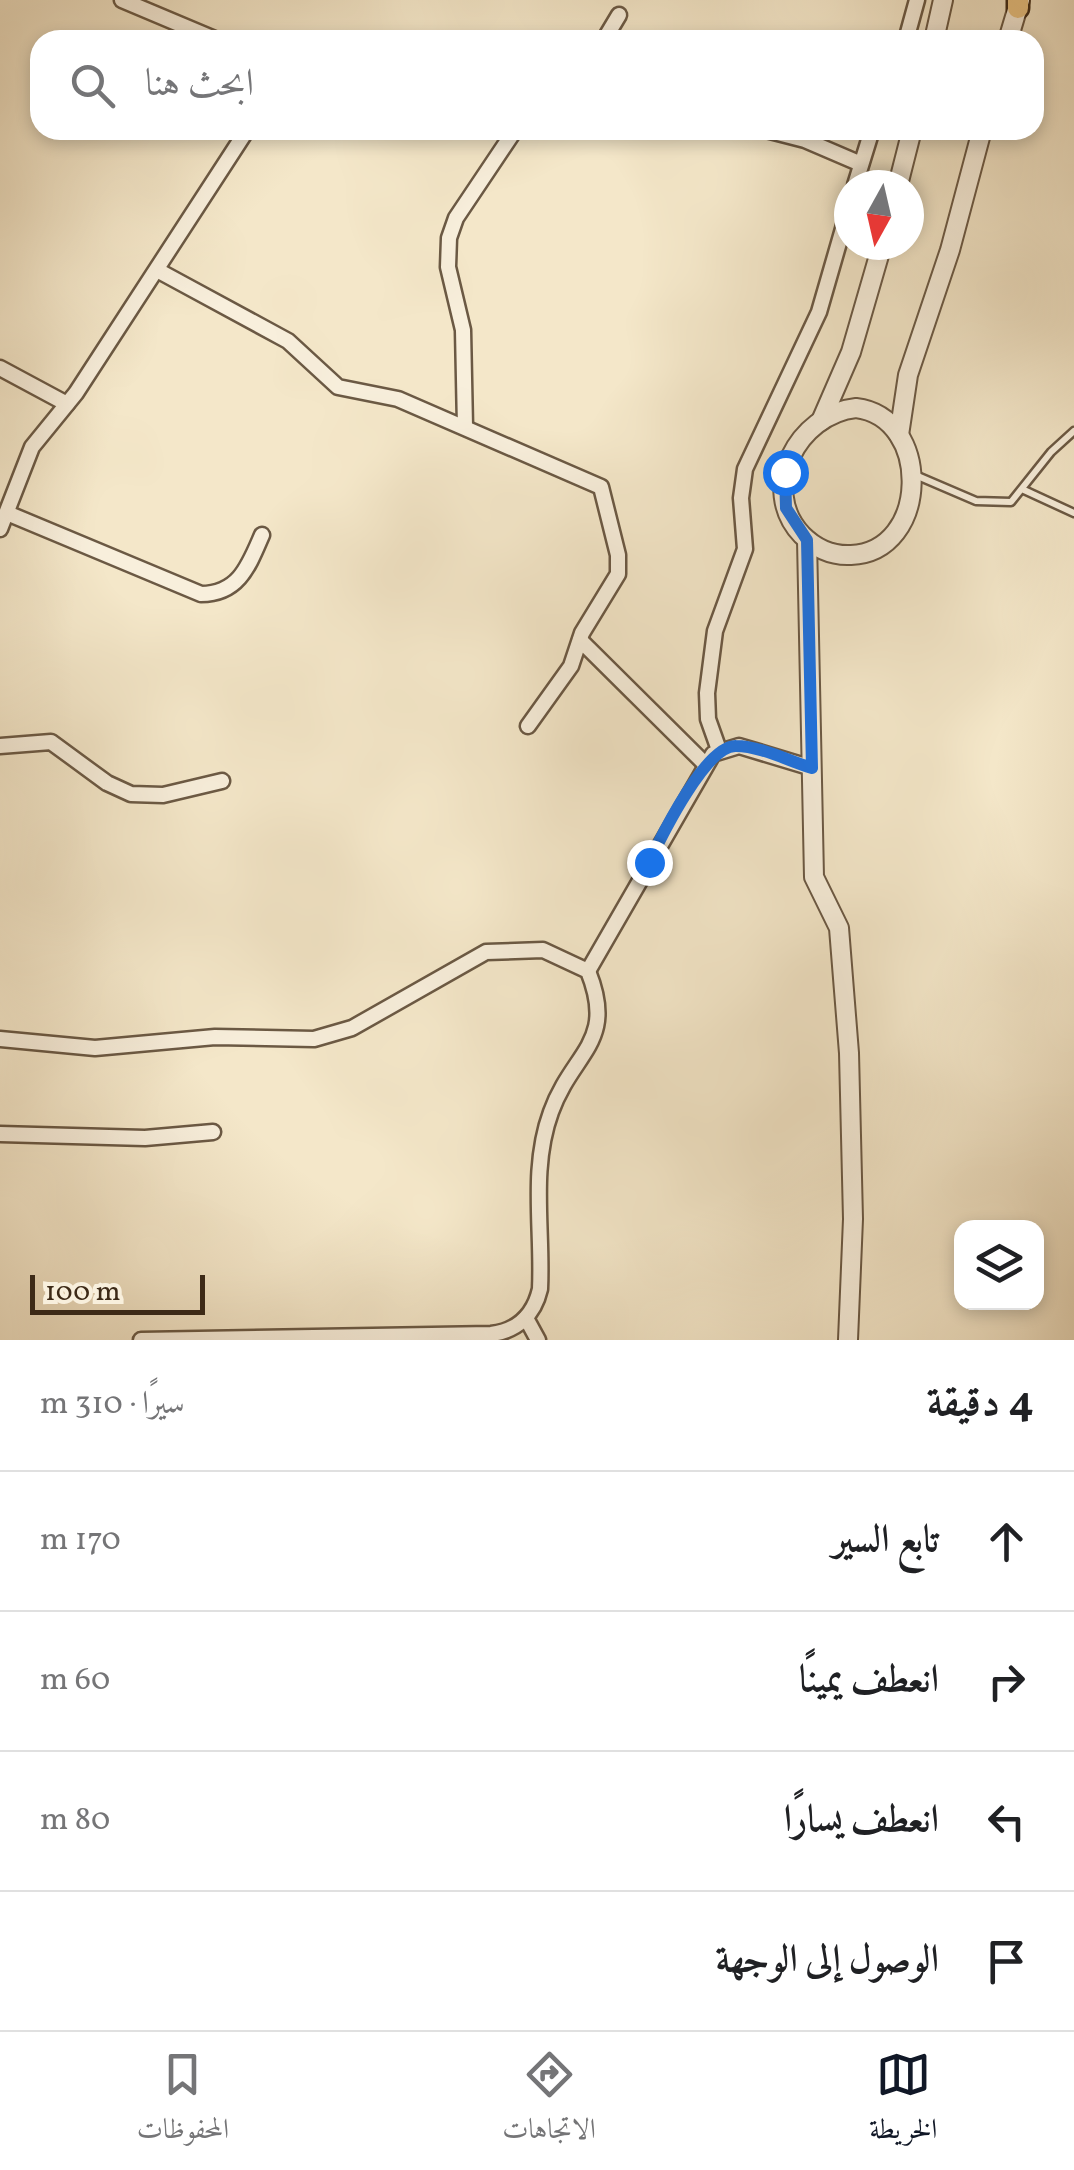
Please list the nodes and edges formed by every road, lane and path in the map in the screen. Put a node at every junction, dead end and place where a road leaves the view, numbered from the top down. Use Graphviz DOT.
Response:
graph roads {
  1 [pos="122,0"];
  2 [pos="918,0"];
  3 [pos="944,0"];
  4 [pos="1018,3"];
  5 [pos="619,14"];
  6 [pos="192,30"];
  7 [pos="610,30"];
  8 [pos="909,30"];
  9 [pos="936,30"];
  10 [pos="1011,30"];
  11 [pos="241,140"];
  12 [pos="507,140"];
  13 [pos="805,140"];
  14 [pos="869,140"];
  15 [pos="909,140"];
  16 [pos="979,140"];
  17 [pos="861,164"];
  18 [pos="859,170"];
  19 [pos="902,170"];
  20 [pos="834,260"];
  21 [pos="878,260"];
  22 [pos="157,270"];
  23 [pos="0,368"];
  24 [pos="67,404"];
  25 [pos="820,421"];
  26 [pos="465,428"];
  27 [pos="1074,431"];
  28 [pos="898,436"];
  29 [pos="911,474"];
  30 [pos="1024,490"];
  31 [pos="7,513"];
  32 [pos="1074,513"];
  33 [pos="0,529"];
  34 [pos="262,536"];
  35 [pos="807,540"];
  36 [pos="837,554"];
  37 [pos="811,584"];
  38 [pos="580,640"];
  39 [pos="528,726"];
  40 [pos="0,746"];
  41 [pos="719,750"];
  42 [pos="705,764"];
  43 [pos="812,768"];
  44 [pos="222,780"];
  45 [pos="588,971"];
  46 [pos="0,1039"];
  47 [pos="214,1132"];
  48 [pos="0,1134"];
  49 [pos="526,1318"];
  50 [pos="141,1340"];
  51 [pos="538,1340"];
  52 [pos="848,1340"];
  1 -- 6 [label="street"];
  2 -- 8 [label="street"];
  3 -- 9 [label="street"];
  4 -- 10 [label="street"];
  5 -- 7 [label="street"];
  11 -- 22 [label="street"];
  12 -- 26 [label="street"];
  13 -- 17 [label="street"];
  14 -- 17 [label="street"];
  15 -- 19 [label="street"];
  16 -- 28 [label="street"];
  17 -- 18 [label="street"];
  20 -- 41 [label="street"];
  21 -- 25 [label="street"];
  22 -- 24 [label="street"];
  22 -- 26 [label="street"];
  23 -- 24 [label="street"];
  24 -- 31 [label="street"];
  25 -- 28 [label="street"];
  25 -- 35 [label="street"];
  26 -- 38 [label="street"];
  27 -- 30 [label="lane"];
  28 -- 29 [label="street"];
  29 -- 30 [label="lane"];
  29 -- 36 [label="street"];
  30 -- 32 [label="lane"];
  31 -- 33 [label="street"];
  31 -- 34 [label="street"];
  35 -- 36 [label="street"];
  35 -- 37 [label="street"];
  36 -- 37 [label="street"];
  37 -- 43 [label="street"];
  38 -- 39 [label="street"];
  38 -- 42 [label="street"];
  40 -- 44 [label="street"];
  41 -- 42 [label="street"];
  41 -- 43 [label="street"];
  42 -- 45 [label="street"];
  43 -- 52 [label="street"];
  45 -- 46 [label="street"];
  45 -- 49 [label="street"];
  47 -- 48 [label="street"];
  49 -- 50 [label="street"];
  49 -- 51 [label="street"];
}
